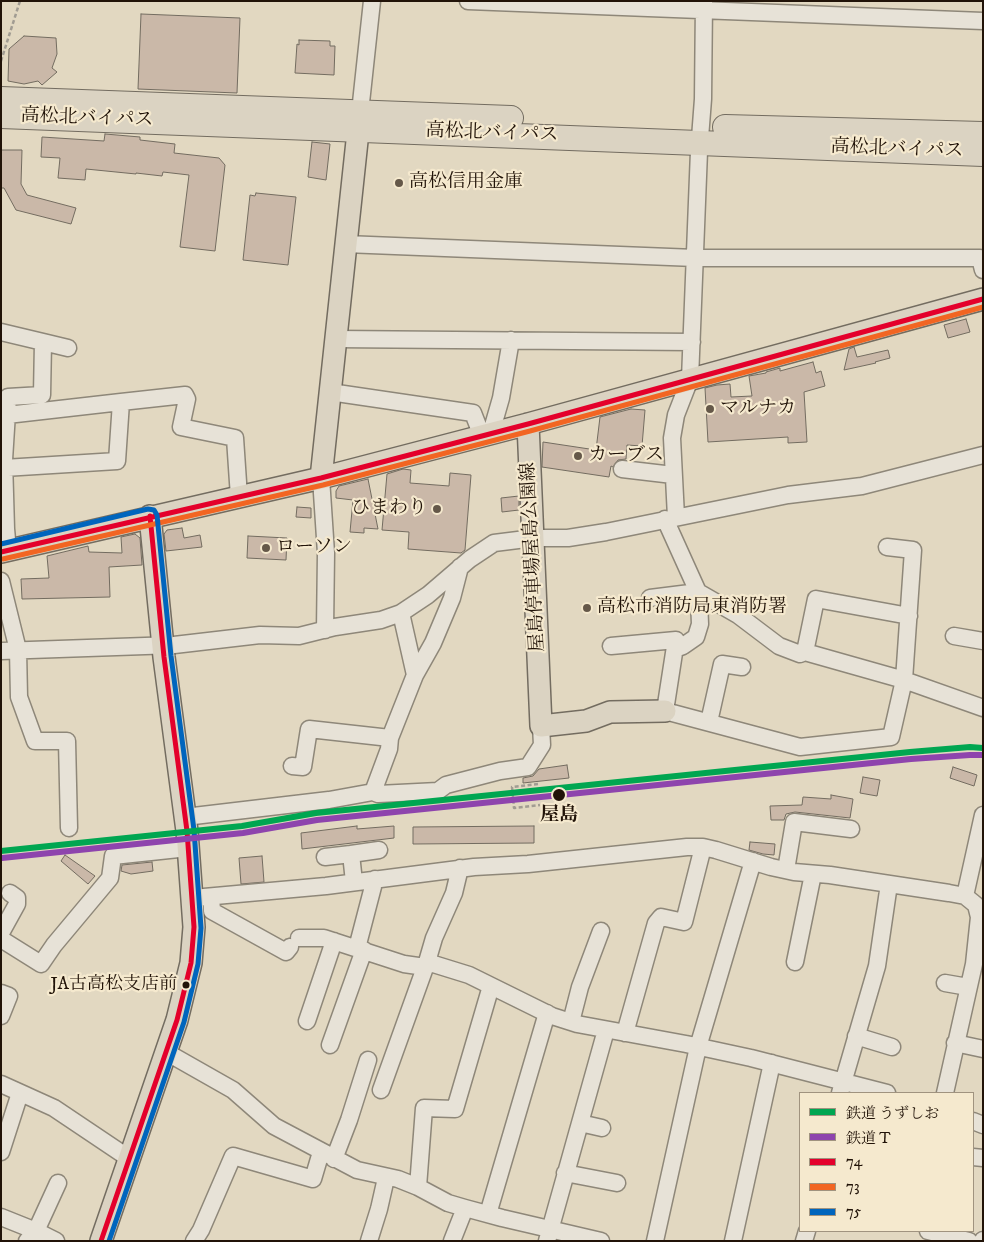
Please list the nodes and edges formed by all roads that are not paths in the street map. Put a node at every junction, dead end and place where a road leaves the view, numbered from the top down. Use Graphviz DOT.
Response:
graph roads {
  1 [pos="372,1"];
  2 [pos="468,1"];
  3 [pos="704,6"];
  4 [pos="983,21"];
  5 [pos="1,99"];
  6 [pos="1,116"];
  7 [pos="359,121"];
  8 [pos="983,134"];
  9 [pos="700,135"];
  10 [pos="983,154"];
  11 [pos="345,244"];
  12 [pos="695,258"];
  13 [pos="983,270"];
  14 [pos="983,299"];
  15 [pos="1,332"];
  16 [pos="335,338"];
  17 [pos="511,340"];
  18 [pos="43,342"];
  19 [pos="692,342"];
  20 [pos="68,348"];
  21 [pos="690,379"];
  22 [pos="330,392"];
  23 [pos="5,396"];
  24 [pos="121,402"];
  25 [pos="42,403"];
  26 [pos="7,415"];
  27 [pos="528,424"];
  28 [pos="487,435"];
  29 [pos="983,455"];
  30 [pos="3,462"];
  31 [pos="622,470"];
  32 [pos="673,475"];
  33 [pos="321,478"];
  34 [pos="239,496"];
  35 [pos="150,516"];
  36 [pos="671,518"];
  37 [pos="534,538"];
  38 [pos="887,547"];
  39 [pos="5,551"];
  40 [pos="460,567"];
  41 [pos="1,581"];
  42 [pos="698,592"];
  43 [pos="650,598"];
  44 [pos="401,613"];
  45 [pos="908,616"];
  46 [pos="325,630"];
  47 [pos="954,636"];
  48 [pos="983,641"];
  49 [pos="163,645"];
  50 [pos="611,646"];
  51 [pos="675,649"];
  52 [pos="18,650"];
  53 [pos="1,651"];
  54 [pos="805,652"];
  55 [pos="742,667"];
  56 [pos="415,675"];
  57 [pos="904,680"];
  58 [pos="983,708"];
  59 [pos="665,710"];
  60 [pos="709,722"];
  61 [pos="541,726"];
  62 [pos="390,738"];
  63 [pos="292,766"];
  64 [pos="373,792"];
  65 [pos="185,817"];
  66 [pos="982,823"];
  67 [pos="69,828"];
  68 [pos="851,829"];
  69 [pos="703,847"];
  70 [pos="188,848"];
  71 [pos="379,850"];
  72 [pos="351,854"];
  73 [pos="325,857"];
  74 [pos="753,861"];
  75 [pos="460,868"];
  76 [pos="786,870"];
  77 [pos="813,874"];
  78 [pos="375,879"];
  79 [pos="354,882"];
  80 [pos="889,884"];
  81 [pos="10,893"];
  82 [pos="965,896"];
  83 [pos="202,897"];
  84 [pos="600,931"];
  85 [pos="1,933"];
  86 [pos="1,939"];
  87 [pos="334,940"];
  88 [pos="361,949"];
  89 [pos="979,957"];
  90 [pos="795,962"];
  91 [pos="426,964"];
  92 [pos="944,983"];
  93 [pos="491,986"];
  94 [pos="968,987"];
  95 [pos="1,993"];
  96 [pos="547,1013"];
  97 [pos="1,1016"];
  98 [pos="306,1021"];
  99 [pos="571,1022"];
  100 [pos="606,1030"];
  101 [pos="625,1033"];
  102 [pos="856,1036"];
  103 [pos="955,1043"];
  104 [pos="330,1045"];
  105 [pos="698,1047"];
  106 [pos="892,1047"];
  107 [pos="983,1049"];
  108 [pos="166,1052"];
  109 [pos="368,1060"];
  110 [pos="772,1064"];
  111 [pos="1,1084"];
  112 [pos="841,1087"];
  113 [pos="381,1090"];
  114 [pos="879,1092"];
  115 [pos="945,1092"];
  116 [pos="20,1093"];
  117 [pos="580,1123"];
  118 [pos="602,1128"];
  119 [pos="2,1150"];
  120 [pos="327,1155"];
  121 [pos="130,1159"];
  122 [pos="566,1173"];
  123 [pos="386,1178"];
  124 [pos="58,1183"];
  125 [pos="617,1183"];
  126 [pos="418,1187"];
  127 [pos="465,1208"];
  128 [pos="488,1214"];
  129 [pos="1,1217"];
  130 [pos="932,1232"];
  131 [pos="548,1235"];
  132 [pos="32,1236"];
  133 [pos="56,1241"];
  134 [pos="101,1241"];
  135 [pos="194,1241"];
  136 [pos="369,1241"];
  137 [pos="452,1241"];
  138 [pos="601,1241"];
  139 [pos="655,1241"];
  140 [pos="733,1241"];
  141 [pos="969,1241"];
  1 -- 7 [label="street"];
  2 -- 3 [label="street"];
  3 -- 4 [label="street"];
  3 -- 9 [label="street"];
  5 -- 7 [label="highway, 高松北バイパス"];
  6 -- 7 [label="highway, 高松北バイパス"];
  7 -- 9 [label="highway, 高松北バイパス"];
  7 -- 11 [label="main road"];
  8 -- 9 [label="highway, 高松北バイパス"];
  9 -- 10 [label="highway, 高松北バイパス"];
  9 -- 12 [label="street"];
  11 -- 12 [label="street"];
  11 -- 16 [label="main road"];
  12 -- 13 [label="street"];
  12 -- 19 [label="street"];
  14 -- 21 [label="main road"];
  15 -- 18 [label="street"];
  16 -- 17 [label="street"];
  16 -- 22 [label="main road"];
  17 -- 19 [label="street"];
  17 -- 28 [label="street"];
  18 -- 20 [label="street"];
  18 -- 25 [label="street"];
  19 -- 21 [label="street"];
  21 -- 27 [label="main road"];
  21 -- 32 [label="street"];
  22 -- 28 [label="street"];
  22 -- 33 [label="main road"];
  23 -- 25 [label="street"];
  23 -- 26 [label="street"];
  24 -- 25 [label="street"];
  24 -- 30 [label="street"];
  24 -- 34 [label="street"];
  25 -- 26 [label="street"];
  26 -- 30 [label="street"];
  27 -- 28 [label="main road"];
  27 -- 37 [label="main road, 屋島停車場屋島公園線"];
  28 -- 33 [label="main road"];
  29 -- 36 [label="street"];
  30 -- 39 [label="street"];
  31 -- 32 [label="street"];
  32 -- 36 [label="street"];
  33 -- 34 [label="main road"];
  33 -- 46 [label="street"];
  34 -- 35 [label="main road"];
  35 -- 39 [label="main road"];
  35 -- 49 [label="main road"];
  36 -- 37 [label="street"];
  36 -- 42 [label="street"];
  37 -- 40 [label="street"];
  37 -- 61 [label="main road, 屋島停車場屋島公園線"];
  38 -- 45 [label="street"];
  40 -- 44 [label="street"];
  40 -- 56 [label="street"];
  41 -- 52 [label="street"];
  42 -- 43 [label="street"];
  42 -- 51 [label="street"];
  42 -- 54 [label="street"];
  44 -- 46 [label="street"];
  44 -- 56 [label="street"];
  45 -- 54 [label="street"];
  45 -- 57 [label="street"];
  46 -- 49 [label="street"];
  47 -- 48 [label="street"];
  49 -- 52 [label="street"];
  49 -- 65 [label="main road"];
  50 -- 51 [label="street"];
  51 -- 59 [label="street"];
  52 -- 53 [label="street"];
  52 -- 67 [label="street"];
  54 -- 57 [label="street"];
  55 -- 60 [label="street"];
  56 -- 62 [label="street"];
  57 -- 58 [label="street"];
  57 -- 60 [label="street"];
  59 -- 60 [label="street"];
  59 -- 61 [label="main road"];
  61 -- 64 [label="street"];
  62 -- 63 [label="street"];
  62 -- 64 [label="street"];
  64 -- 65 [label="street"];
  65 -- 70 [label="main road"];
  66 -- 82 [label="street"];
  68 -- 76 [label="street"];
  69 -- 74 [label="street"];
  69 -- 75 [label="street"];
  69 -- 101 [label="street"];
  70 -- 83 [label="main road"];
  70 -- 86 [label="street"];
  71 -- 72 [label="street"];
  72 -- 73 [label="street"];
  72 -- 79 [label="street"];
  74 -- 76 [label="street"];
  74 -- 105 [label="street"];
  75 -- 78 [label="street"];
  75 -- 91 [label="street"];
  76 -- 77 [label="street"];
  77 -- 80 [label="street"];
  77 -- 90 [label="street"];
  78 -- 79 [label="street"];
  78 -- 88 [label="street"];
  79 -- 83 [label="street"];
  80 -- 82 [label="street"];
  80 -- 102 [label="street"];
  81 -- 85 [label="street"];
  82 -- 89 [label="street"];
  83 -- 87 [label="street"];
  83 -- 108 [label="main road"];
  84 -- 99 [label="street"];
  87 -- 88 [label="street"];
  87 -- 98 [label="street"];
  88 -- 91 [label="street"];
  88 -- 104 [label="street"];
  89 -- 94 [label="street"];
  91 -- 93 [label="street"];
  91 -- 113 [label="street"];
  92 -- 94 [label="street"];
  93 -- 96 [label="street"];
  93 -- 126 [label="street"];
  94 -- 103 [label="street"];
  95 -- 97 [label="street"];
  96 -- 99 [label="street"];
  96 -- 128 [label="street"];
  99 -- 100 [label="street"];
  100 -- 101 [label="street"];
  100 -- 117 [label="street"];
  101 -- 105 [label="street"];
  102 -- 106 [label="street"];
  102 -- 112 [label="street"];
  103 -- 107 [label="street"];
  103 -- 115 [label="street"];
  105 -- 110 [label="street"];
  105 -- 139 [label="street"];
  108 -- 120 [label="street"];
  108 -- 121 [label="main road"];
  109 -- 120 [label="street"];
  110 -- 112 [label="street"];
  110 -- 140 [label="street"];
  111 -- 116 [label="street"];
  112 -- 114 [label="street"];
  116 -- 119 [label="street"];
  116 -- 121 [label="street"];
  117 -- 118 [label="street"];
  117 -- 122 [label="street"];
  120 -- 123 [label="street"];
  120 -- 135 [label="street"];
  121 -- 134 [label="main road"];
  122 -- 125 [label="street"];
  122 -- 131 [label="street"];
  123 -- 126 [label="street"];
  123 -- 136 [label="street"];
  124 -- 132 [label="street"];
  126 -- 127 [label="street"];
  127 -- 128 [label="street"];
  127 -- 137 [label="street"];
  128 -- 131 [label="street"];
  129 -- 132 [label="street"];
  130 -- 141 [label="street"];
  131 -- 138 [label="street"];
  132 -- 133 [label="street"];
}
